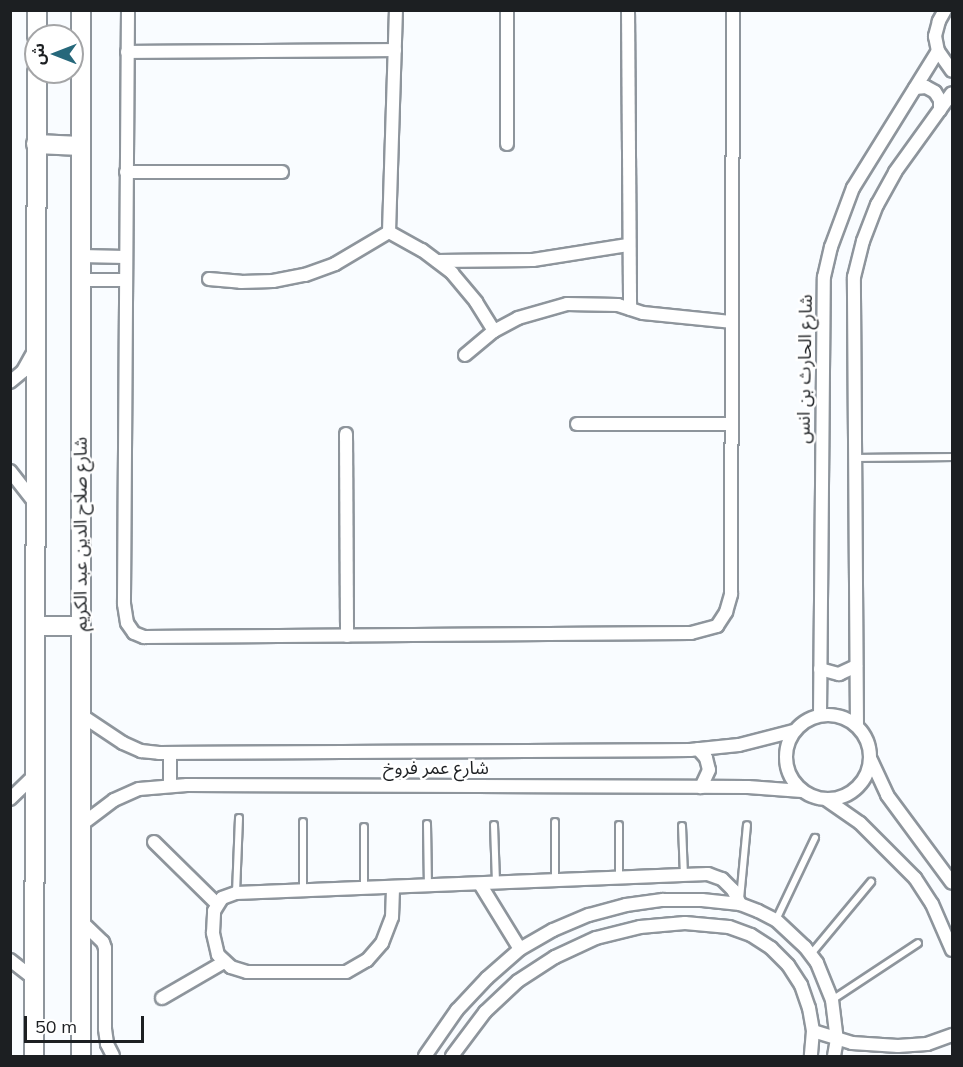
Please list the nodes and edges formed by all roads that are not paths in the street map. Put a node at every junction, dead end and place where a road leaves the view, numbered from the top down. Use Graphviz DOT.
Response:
graph roads {
  1 [pos="81,10"];
  2 [pos="128,10"];
  3 [pos="396,10"];
  4 [pos="507,10"];
  5 [pos="628,10"];
  6 [pos="732,10"];
  7 [pos="945,10"];
  8 [pos="395,50"];
  9 [pos="938,51"];
  10 [pos="127,52"];
  11 [pos="952,71"];
  12 [pos="37,84"];
  13 [pos="915,88"];
  14 [pos="952,93"];
  15 [pos="940,110"];
  16 [pos="36,144"];
  17 [pos="507,144"];
  18 [pos="81,146"];
  19 [pos="126,172"];
  20 [pos="282,172"];
  21 [pos="389,232"];
  22 [pos="628,245"];
  23 [pos="81,256"];
  24 [pos="125,257"];
  25 [pos="437,261"];
  26 [pos="209,279"];
  27 [pos="81,280"];
  28 [pos="125,280"];
  29 [pos="630,309"];
  30 [pos="731,322"];
  31 [pos="494,331"];
  32 [pos="36,348"];
  33 [pos="465,355"];
  34 [pos="10,382"];
  35 [pos="577,424"];
  36 [pos="731,424"];
  37 [pos="346,434"];
  38 [pos="952,457"];
  39 [pos="855,458"];
  40 [pos="10,471"];
  41 [pos="35,503"];
  42 [pos="34,626"];
  43 [pos="81,627"];
  44 [pos="347,636"];
  45 [pos="856,666"];
  46 [pos="820,669"];
  47 [pos="81,715"];
  48 [pos="820,715"];
  49 [pos="857,726"];
  50 [pos="794,731"];
  51 [pos="698,749"];
  52 [pos="170,753"];
  53 [pos="870,758"];
  54 [pos="34,776"];
  55 [pos="170,786"];
  56 [pos="701,786"];
  57 [pos="802,791"];
  58 [pos="10,799"];
  59 [pos="827,800"];
  60 [pos="239,818"];
  61 [pos="303,822"];
  62 [pos="555,822"];
  63 [pos="427,824"];
  64 [pos="81,825"];
  65 [pos="494,825"];
  66 [pos="619,825"];
  67 [pos="747,825"];
  68 [pos="682,826"];
  69 [pos="364,827"];
  70 [pos="815,838"];
  71 [pos="154,842"];
  72 [pos="684,875"];
  73 [pos="619,878"];
  74 [pos="555,881"];
  75 [pos="871,882"];
  76 [pos="480,884"];
  77 [pos="496,884"];
  78 [pos="952,884"];
  79 [pos="428,887"];
  80 [pos="364,889"];
  81 [pos="393,889"];
  82 [pos="303,891"];
  83 [pos="236,893"];
  84 [pos="217,904"];
  85 [pos="740,904"];
  86 [pos="81,921"];
  87 [pos="776,921"];
  88 [pos="918,943"];
  89 [pos="520,949"];
  90 [pos="952,950"];
  91 [pos="811,955"];
  92 [pos="10,960"];
  93 [pos="224,962"];
  94 [pos="33,978"];
  95 [pos="162,998"];
  96 [pos="832,1000"];
  97 [pos="813,1031"];
  98 [pos="952,1035"];
  99 [pos="837,1039"];
  100 [pos="34,1056"];
  101 [pos="81,1056"];
  102 [pos="113,1056"];
  103 [pos="425,1056"];
  104 [pos="452,1056"];
  105 [pos="811,1056"];
  106 [pos="834,1056"];
  1 -- 18 [label="main road, شارع صلاح الدين عبد الكريم"];
  2 -- 10 [label="street"];
  3 -- 8 [label="street"];
  4 -- 17 [label="street"];
  5 -- 22 [label="street"];
  6 -- 30 [label="street"];
  7 -- 9 [label="street"];
  8 -- 10 [label="street"];
  8 -- 21 [label="street"];
  9 -- 11 [label="street"];
  9 -- 13 [label="street, شارع الحارث بن انس"];
  10 -- 19 [label="street"];
  12 -- 16 [label="main road"];
  13 -- 15 [label="street"];
  13 -- 46 [label="street, شارع الحارث بن انس"];
  14 -- 15 [label="street"];
  15 -- 39 [label="street"];
  16 -- 18 [label="main road"];
  16 -- 32 [label="main road"];
  18 -- 23 [label="main road, شارع صلاح الدين عبد الكريم"];
  19 -- 20 [label="street"];
  19 -- 24 [label="street"];
  21 -- 25 [label="street"];
  21 -- 26 [label="street"];
  22 -- 25 [label="street"];
  22 -- 29 [label="street"];
  23 -- 24 [label="street"];
  23 -- 27 [label="main road, شارع صلاح الدين عبد الكريم"];
  24 -- 28 [label="street"];
  25 -- 31 [label="street"];
  27 -- 28 [label="street"];
  27 -- 43 [label="main road, شارع صلاح الدين عبد الكريم"];
  28 -- 44 [label="street"];
  29 -- 30 [label="street"];
  29 -- 31 [label="street"];
  30 -- 36 [label="street"];
  31 -- 33 [label="street"];
  32 -- 34 [label="street"];
  32 -- 41 [label="main road"];
  35 -- 36 [label="street"];
  36 -- 44 [label="street"];
  37 -- 44 [label="street"];
  38 -- 39 [label="lane"];
  39 -- 45 [label="street"];
  40 -- 41 [label="street"];
  41 -- 42 [label="main road"];
  42 -- 43 [label="main road"];
  42 -- 54 [label="main road"];
  43 -- 47 [label="main road, شارع صلاح الدين عبد الكريم"];
  45 -- 46 [label="street"];
  45 -- 49 [label="street"];
  46 -- 48 [label="street, شارع الحارث بن انس"];
  47 -- 52 [label="street, شارع عمر فروخ"];
  47 -- 64 [label="main road, شارع صلاح الدين عبد الكريم"];
  48 -- 49 [label="street"];
  48 -- 50 [label="street"];
  49 -- 53 [label="street"];
  50 -- 51 [label="street, شارع عمر فروخ"];
  50 -- 57 [label="street"];
  51 -- 52 [label="street, شارع عمر فروخ"];
  51 -- 56 [label="street"];
  52 -- 55 [label="street"];
  53 -- 59 [label="street"];
  53 -- 78 [label="street"];
  54 -- 58 [label="street"];
  54 -- 94 [label="main road"];
  55 -- 56 [label="street, شارع عمر فروخ"];
  55 -- 64 [label="street, شارع عمر فروخ"];
  56 -- 57 [label="street, شارع عمر فروخ"];
  57 -- 59 [label="street"];
  59 -- 90 [label="street"];
  60 -- 83 [label="lane"];
  61 -- 82 [label="lane"];
  62 -- 74 [label="lane"];
  63 -- 79 [label="lane"];
  64 -- 86 [label="main road, شارع صلاح الدين عبد الكريم"];
  65 -- 77 [label="lane"];
  66 -- 73 [label="lane"];
  67 -- 85 [label="lane"];
  68 -- 72 [label="lane"];
  69 -- 80 [label="lane"];
  70 -- 87 [label="lane"];
  71 -- 84 [label="street"];
  72 -- 73 [label="street"];
  72 -- 85 [label="street"];
  73 -- 74 [label="street"];
  74 -- 77 [label="street"];
  75 -- 91 [label="lane"];
  76 -- 77 [label="street"];
  76 -- 79 [label="street"];
  76 -- 89 [label="street"];
  79 -- 81 [label="street"];
  80 -- 81 [label="street"];
  80 -- 82 [label="street"];
  81 -- 93 [label="street"];
  82 -- 83 [label="street"];
  83 -- 84 [label="street"];
  84 -- 93 [label="street"];
  85 -- 87 [label="street"];
  85 -- 89 [label="street"];
  86 -- 101 [label="main road, شارع صلاح الدين عبد الكريم"];
  86 -- 102 [label="street"];
  87 -- 91 [label="street"];
  88 -- 96 [label="lane"];
  89 -- 103 [label="street"];
  91 -- 96 [label="street"];
  92 -- 94 [label="street"];
  93 -- 95 [label="street"];
  94 -- 100 [label="main road"];
  96 -- 99 [label="street"];
  97 -- 99 [label="street"];
  97 -- 104 [label="street"];
  97 -- 105 [label="street"];
  98 -- 99 [label="street"];
  99 -- 106 [label="street"];
}
